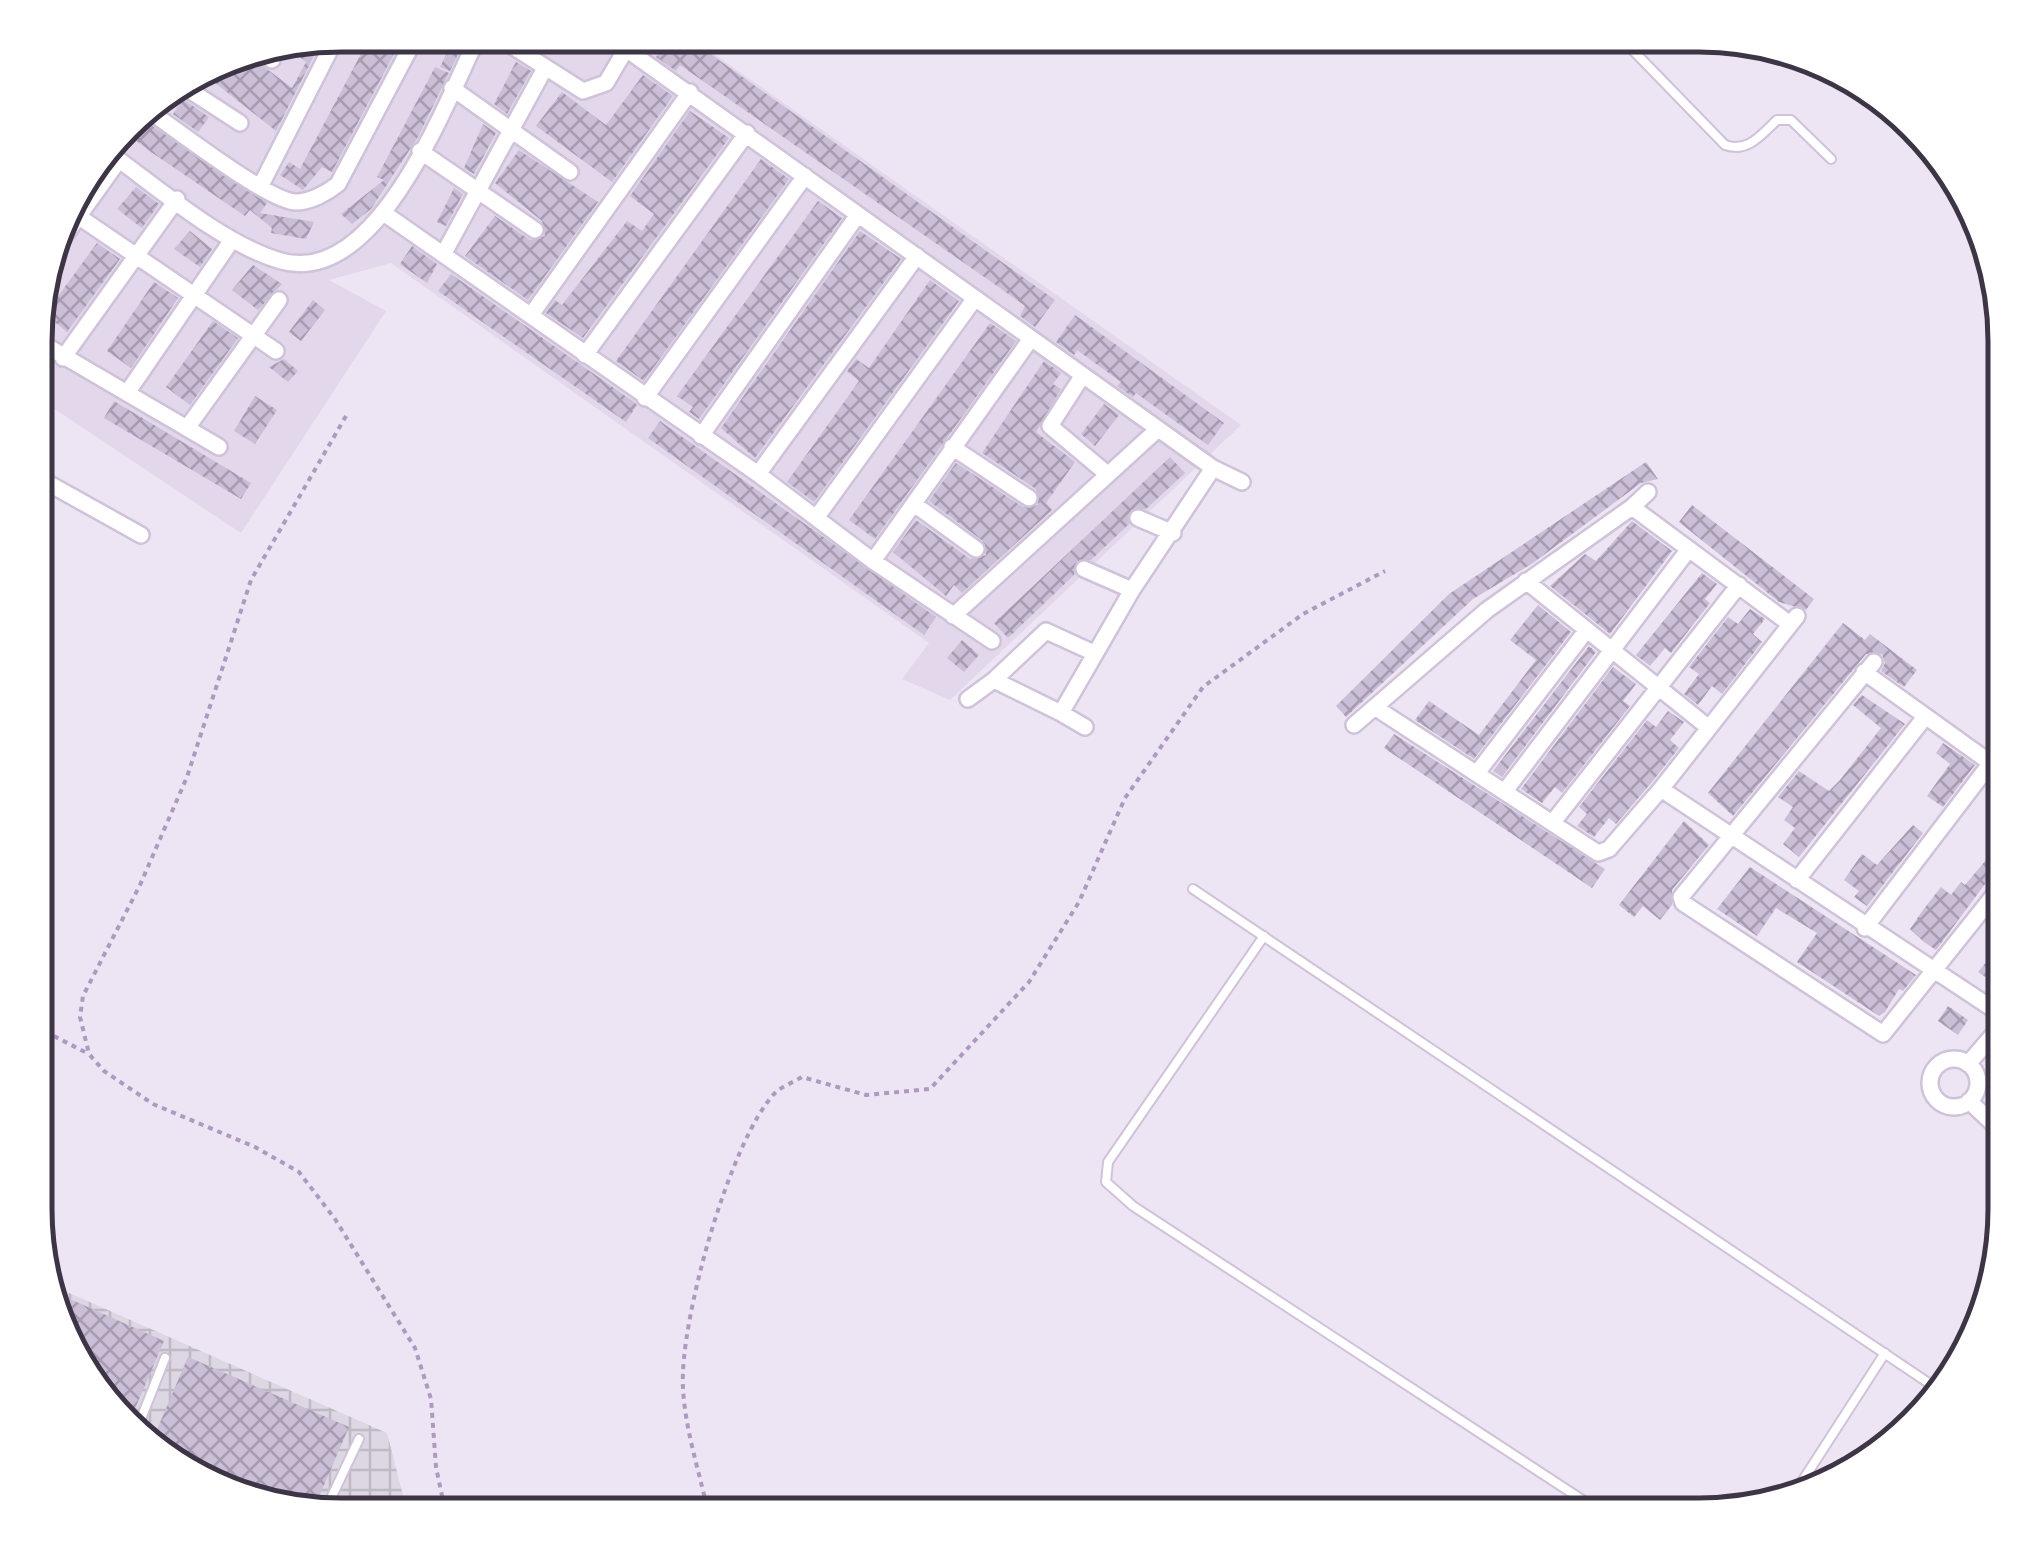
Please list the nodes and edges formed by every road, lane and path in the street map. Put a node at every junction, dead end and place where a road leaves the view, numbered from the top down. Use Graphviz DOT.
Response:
graph roads {
  1 [pos="409,52"];
  2 [pos="470,52"];
  3 [pos="521,52"];
  4 [pos="619,52"];
  5 [pos="637,52"];
  6 [pos="328,53"];
  7 [pos="1635,53"];
  8 [pos="546,68"];
  9 [pos="452,88"];
  10 [pos="690,92"];
  11 [pos="194,93"];
  12 [pos="159,118"];
  13 [pos="240,122"];
  14 [pos="512,126"];
  15 [pos="747,134"];
  16 [pos="420,151"];
  17 [pos="118,159"];
  18 [pos="1831,159"];
  19 [pos="570,172"];
  20 [pos="805,176"];
  21 [pos="260,187"];
  22 [pos="477,189"];
  23 [pos="176,199"];
  24 [pos="385,214"];
  25 [pos="857,216"];
  26 [pos="80,218"];
  27 [pos="535,230"];
  28 [pos="232,240"];
  29 [pos="444,253"];
  30 [pos="138,255"];
  31 [pos="917,256"];
  32 [pos="195,294"];
  33 [pos="280,300"];
  34 [pos="973,301"];
  35 [pos="530,315"];
  36 [pos="254,335"];
  37 [pos="1030,340"];
  38 [pos="52,351"];
  39 [pos="276,351"];
  40 [pos="584,354"];
  41 [pos="63,358"];
  42 [pos="1081,378"];
  43 [pos="128,393"];
  44 [pos="644,398"];
  45 [pos="346,416"];
  46 [pos="187,428"];
  47 [pos="1157,430"];
  48 [pos="700,436"];
  49 [pos="219,447"];
  50 [pos="952,447"];
  51 [pos="1213,468"];
  52 [pos="1106,473"];
  53 [pos="758,474"];
  54 [pos="1242,482"];
  55 [pos="52,485"];
  56 [pos="1648,492"];
  57 [pos="1029,498"];
  58 [pos="914,504"];
  59 [pos="1632,507"];
  60 [pos="816,518"];
  61 [pos="1138,518"];
  62 [pos="1173,533"];
  63 [pos="141,535"];
  64 [pos="976,549"];
  65 [pos="1690,550"];
  66 [pos="873,561"];
  67 [pos="1084,569"];
  68 [pos="1385,571"];
  69 [pos="1526,581"];
  70 [pos="1740,585"];
  71 [pos="1132,590"];
  72 [pos="953,616"];
  73 [pos="1586,631"];
  74 [pos="992,641"];
  75 [pos="1612,651"];
  76 [pos="1094,653"];
  77 [pos="994,680"];
  78 [pos="1658,689"];
  79 [pos="968,699"];
  80 [pos="1376,708"];
  81 [pos="1061,713"];
  82 [pos="1925,718"];
  83 [pos="1354,725"];
  84 [pos="1085,727"];
  85 [pos="1709,728"];
  86 [pos="1989,763"];
  87 [pos="1989,766"];
  88 [pos="1477,773"];
  89 [pos="1661,789"];
  90 [pos="1505,792"];
  91 [pos="1553,822"];
  92 [pos="1730,835"];
  93 [pos="1797,880"];
  94 [pos="1193,889"];
  95 [pos="1988,902"];
  96 [pos="1865,928"];
  97 [pos="1264,936"];
  98 [pos="1933,971"];
  99 [pos="1988,1007"];
  100 [pos="53,1036"];
  101 [pos="1988,1040"];
  102 [pos="89,1054"];
  103 [pos="1968,1064"];
  104 [pos="1969,1101"];
  105 [pos="1988,1119"];
  106 [pos="1885,1353"];
  107 [pos="165,1358"];
  108 [pos="1930,1384"];
  109 [pos="141,1418"];
  110 [pos="359,1439"];
  111 [pos="1804,1478"];
  112 [pos="331,1498"];
  113 [pos="442,1498"];
  114 [pos="704,1498"];
  115 [pos="1579,1498"];
  1 -- 21 [label="street"];
  2 -- 9 [label="street"];
  3 -- 8 [label="street"];
  4 -- 8 [label="street"];
  5 -- 10 [label="street"];
  6 -- 21 [label="street"];
  7 -- 18 [label="lane"];
  8 -- 14 [label="street"];
  9 -- 14 [label="street"];
  9 -- 16 [label="street"];
  10 -- 15 [label="street"];
  10 -- 35 [label="street"];
  11 -- 13 [label="street"];
  12 -- 21 [label="street"];
  14 -- 19 [label="street"];
  14 -- 22 [label="street"];
  15 -- 20 [label="street"];
  15 -- 40 [label="street"];
  16 -- 22 [label="street"];
  16 -- 24 [label="street"];
  17 -- 23 [label="street"];
  20 -- 25 [label="street"];
  20 -- 44 [label="street"];
  22 -- 27 [label="street"];
  22 -- 29 [label="street"];
  23 -- 28 [label="street"];
  23 -- 30 [label="street"];
  24 -- 28 [label="street"];
  24 -- 29 [label="street"];
  25 -- 31 [label="street"];
  25 -- 48 [label="street"];
  26 -- 30 [label="street"];
  28 -- 32 [label="street"];
  29 -- 35 [label="street"];
  30 -- 32 [label="street"];
  30 -- 41 [label="street"];
  31 -- 34 [label="street"];
  31 -- 53 [label="street"];
  32 -- 36 [label="street"];
  32 -- 43 [label="street"];
  33 -- 36 [label="street"];
  34 -- 37 [label="street"];
  34 -- 60 [label="street"];
  35 -- 40 [label="street"];
  36 -- 39 [label="street"];
  36 -- 46 [label="street"];
  37 -- 42 [label="street"];
  37 -- 50 [label="street"];
  38 -- 41 [label="street"];
  40 -- 44 [label="street"];
  41 -- 43 [label="street"];
  42 -- 47 [label="street"];
  42 -- 52 [label="street"];
  43 -- 46 [label="street"];
  44 -- 48 [label="street"];
  45 -- 102 [label="path"];
  46 -- 49 [label="street"];
  47 -- 51 [label="street"];
  47 -- 52 [label="street"];
  48 -- 53 [label="street"];
  50 -- 57 [label="street"];
  50 -- 58 [label="street"];
  51 -- 54 [label="street"];
  51 -- 62 [label="street"];
  52 -- 72 [label="street"];
  53 -- 60 [label="street"];
  55 -- 63 [label="street"];
  56 -- 59 [label="street"];
  58 -- 64 [label="street"];
  58 -- 66 [label="street"];
  59 -- 65 [label="street"];
  59 -- 69 [label="street"];
  60 -- 66 [label="street"];
  61 -- 62 [label="street"];
  62 -- 71 [label="street"];
  65 -- 70 [label="street"];
  65 -- 75 [label="street"];
  66 -- 72 [label="street"];
  67 -- 71 [label="street"];
  68 -- 114 [label="path"];
  69 -- 73 [label="street"];
  69 -- 80 [label="street"];
  70 -- 78 [label="street"];
  70 -- 85 [label="street"];
  71 -- 76 [label="street"];
  72 -- 74 [label="street"];
  73 -- 75 [label="street"];
  73 -- 88 [label="street"];
  75 -- 78 [label="street"];
  75 -- 90 [label="street"];
  76 -- 77 [label="street"];
  76 -- 81 [label="street"];
  77 -- 79 [label="street"];
  77 -- 81 [label="street"];
  78 -- 85 [label="street"];
  78 -- 91 [label="street"];
  80 -- 83 [label="street"];
  80 -- 88 [label="street"];
  81 -- 84 [label="street"];
  82 -- 86 [label="street"];
  82 -- 92 [label="street"];
  82 -- 93 [label="street"];
  85 -- 89 [label="street"];
  87 -- 96 [label="street"];
  88 -- 90 [label="street"];
  89 -- 91 [label="street"];
  89 -- 92 [label="street"];
  90 -- 91 [label="street"];
  92 -- 93 [label="street"];
  92 -- 98 [label="street"];
  93 -- 96 [label="street"];
  94 -- 97 [label="lane"];
  95 -- 98 [label="street"];
  96 -- 98 [label="street"];
  97 -- 106 [label="lane"];
  97 -- 115 [label="lane"];
  98 -- 99 [label="street"];
  100 -- 102 [label="path"];
  101 -- 103 [label="street"];
  102 -- 113 [label="path"];
  103 -- 104 [label="street"];
  103 -- 104 [label="street"];
  104 -- 105 [label="street"];
  106 -- 108 [label="lane"];
  106 -- 111 [label="lane"];
  107 -- 109 [label="lane"];
  110 -- 112 [label="lane"];
}
